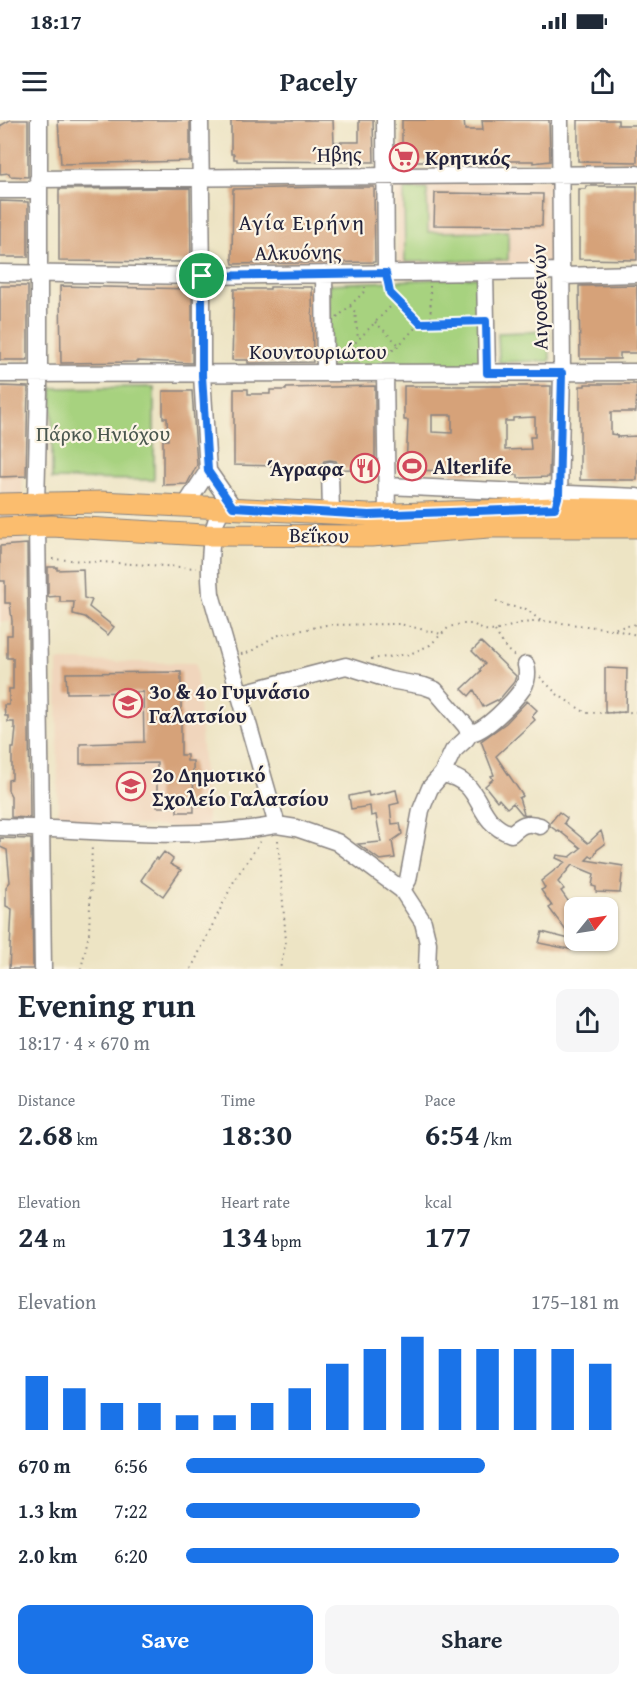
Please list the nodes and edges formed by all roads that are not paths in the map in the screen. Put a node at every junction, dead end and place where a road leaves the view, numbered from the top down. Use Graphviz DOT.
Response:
graph roads {
  1 [pos="39,120"];
  2 [pos="200,120"];
  3 [pos="385,120"];
  4 [pos="560,120"];
  5 [pos="560,174"];
  6 [pos="637,174"];
  7 [pos="385,176"];
  8 [pos="200,178"];
  9 [pos="38,185"];
  10 [pos="0,190"];
  11 [pos="485,272"];
  12 [pos="0,273"];
  13 [pos="39,273"];
  14 [pos="386,273"];
  15 [pos="561,273"];
  16 [pos="324,274"];
  17 [pos="637,274"];
  18 [pos="202,276"];
  19 [pos="637,372"];
  20 [pos="324,373"];
  21 [pos="385,373"];
  22 [pos="487,373"];
  23 [pos="562,373"];
  24 [pos="0,374"];
  25 [pos="39,374"];
  26 [pos="202,375"];
  27 [pos="330,470"];
  28 [pos="208,471"];
  29 [pos="387,486"];
  30 [pos="637,497"];
  31 [pos="557,501"];
  32 [pos="36,503"];
  33 [pos="0,504"];
  34 [pos="185,506"];
  35 [pos="229,507"];
  36 [pos="637,510"];
  37 [pos="331,513"];
  38 [pos="387,514"];
  39 [pos="37,526"];
  40 [pos="637,527"];
  41 [pos="0,528"];
  42 [pos="213,536"];
  43 [pos="526,666"];
  44 [pos="238,694"];
  45 [pos="470,732"];
  46 [pos="442,774"];
  47 [pos="540,826"];
  48 [pos="0,827"];
  49 [pos="269,827"];
  50 [pos="41,828"];
  51 [pos="402,890"];
  52 [pos="44,969"];
  53 [pos="427,969"];
  1 -- 9 [label="street"];
  2 -- 8 [label="street"];
  3 -- 7 [label="street"];
  4 -- 5 [label="street, Αιγοσθενών"];
  5 -- 6 [label="street, Ήβης"];
  5 -- 7 [label="street, Ήβης"];
  5 -- 15 [label="street, Αιγοσθενών"];
  7 -- 8 [label="street, Ήβης"];
  7 -- 14 [label="street"];
  8 -- 9 [label="street, Ήβης"];
  8 -- 18 [label="street"];
  9 -- 10 [label="street, Ήβης"];
  9 -- 13 [label="street"];
  11 -- 14 [label="street, Αλκυόνης"];
  11 -- 15 [label="street, Αλκυόνης"];
  11 -- 22 [label="street"];
  12 -- 13 [label="street, Αλκυόνης"];
  13 -- 18 [label="street, Αλκυόνης"];
  13 -- 25 [label="street"];
  14 -- 16 [label="street, Αλκυόνης"];
  15 -- 17 [label="street, Αλκυόνης"];
  15 -- 23 [label="street, Αιγοσθενών"];
  16 -- 18 [label="street, Αλκυόνης"];
  16 -- 20 [label="street"];
  18 -- 26 [label="street"];
  19 -- 23 [label="street, Κουντουριώτου"];
  20 -- 21 [label="street, Κουντουριώτου"];
  20 -- 26 [label="street, Κουντουριώτου"];
  21 -- 22 [label="street, Κουντουριώτου"];
  21 -- 29 [label="street"];
  22 -- 23 [label="street, Κουντουριώτου"];
  23 -- 31 [label="street, Αιγοσθενών"];
  24 -- 25 [label="street, Κουντουριώτου"];
  25 -- 26 [label="street, Κουντουριώτου"];
  25 -- 32 [label="street"];
  26 -- 28 [label="street"];
  27 -- 37 [label="street"];
  28 -- 34 [label="street"];
  28 -- 35 [label="street"];
  29 -- 31 [label="street"];
  29 -- 38 [label="street"];
  30 -- 31 [label="street"];
  31 -- 36 [label="main road, Βεΐκου"];
  31 -- 38 [label="main road, Βεΐκου"];
  32 -- 33 [label="main road, Βεΐκου"];
  32 -- 34 [label="main road, Βεΐκου"];
  34 -- 35 [label="main road, Βεΐκου"];
  35 -- 37 [label="main road, Βεΐκου"];
  35 -- 42 [label="street"];
  37 -- 38 [label="main road, Βεΐκου"];
  39 -- 41 [label="main road, Βεΐκου"];
  39 -- 42 [label="main road, Βεΐκου"];
  39 -- 50 [label="street"];
  40 -- 42 [label="main road, Βεΐκου"];
  42 -- 44 [label="street"];
  43 -- 45 [label="street"];
  44 -- 45 [label="street"];
  44 -- 49 [label="street"];
  45 -- 46 [label="street"];
  46 -- 47 [label="street"];
  46 -- 51 [label="street"];
  48 -- 50 [label="street"];
  49 -- 50 [label="street"];
  49 -- 51 [label="street"];
  50 -- 52 [label="street"];
  51 -- 53 [label="street"];
}
